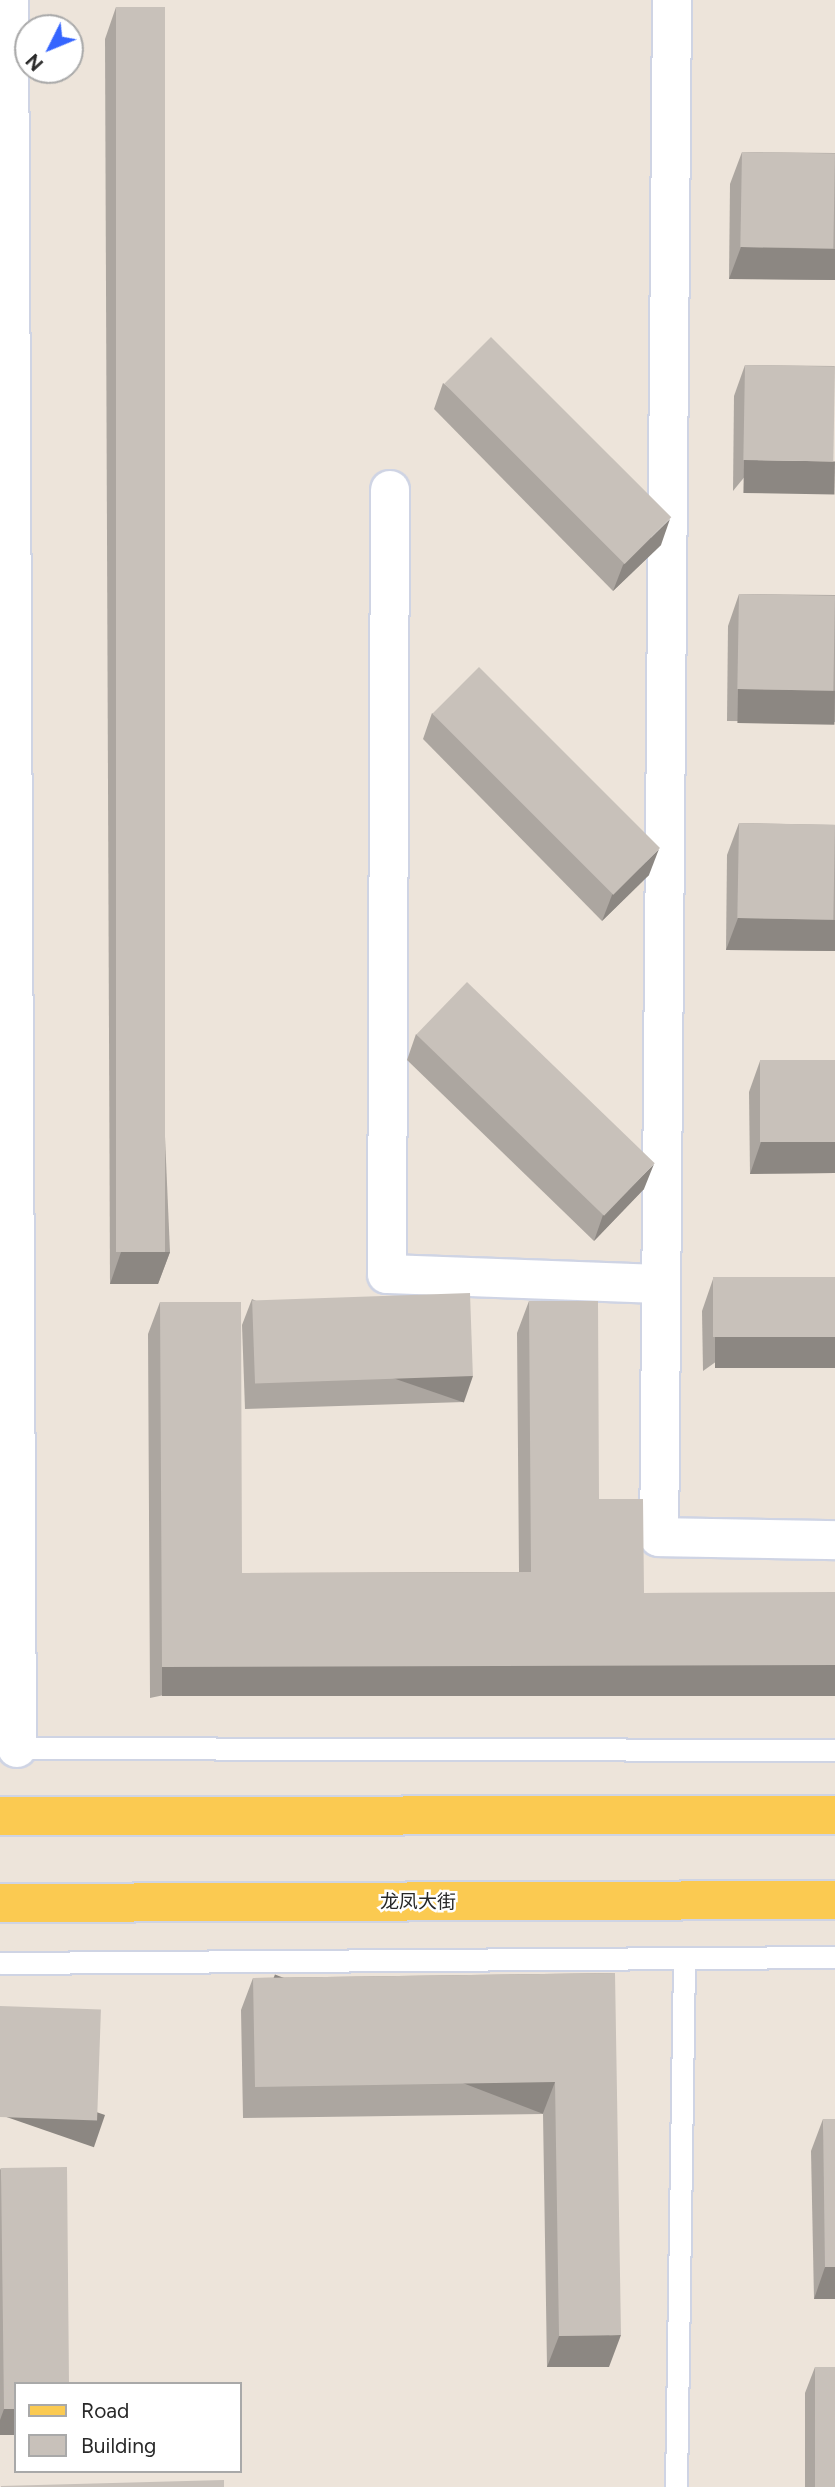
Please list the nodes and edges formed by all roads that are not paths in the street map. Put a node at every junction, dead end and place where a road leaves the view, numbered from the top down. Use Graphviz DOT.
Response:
graph roads {
  1 [pos="9,0"];
  2 [pos="672,0"];
  3 [pos="390,490"];
  4 [pos="661,1284"];
  5 [pos="835,1541"];
  6 [pos="9,1748"];
  7 [pos="835,1751"];
  8 [pos="835,1815"];
  9 [pos="0,1816"];
  10 [pos="835,1900"];
  11 [pos="0,1903"];
  12 [pos="835,1957"];
  13 [pos="684,1958"];
  14 [pos="0,1963"];
  15 [pos="676,2487"];
  1 -- 6 [label="street"];
  2 -- 4 [label="street"];
  3 -- 4 [label="street"];
  4 -- 5 [label="street"];
  6 -- 7 [label="lane"];
  8 -- 9 [label="main road"];
  10 -- 11 [label="main road, 龙凤大街"];
  12 -- 13 [label="lane"];
  13 -- 14 [label="lane"];
  13 -- 15 [label="lane"];
}
